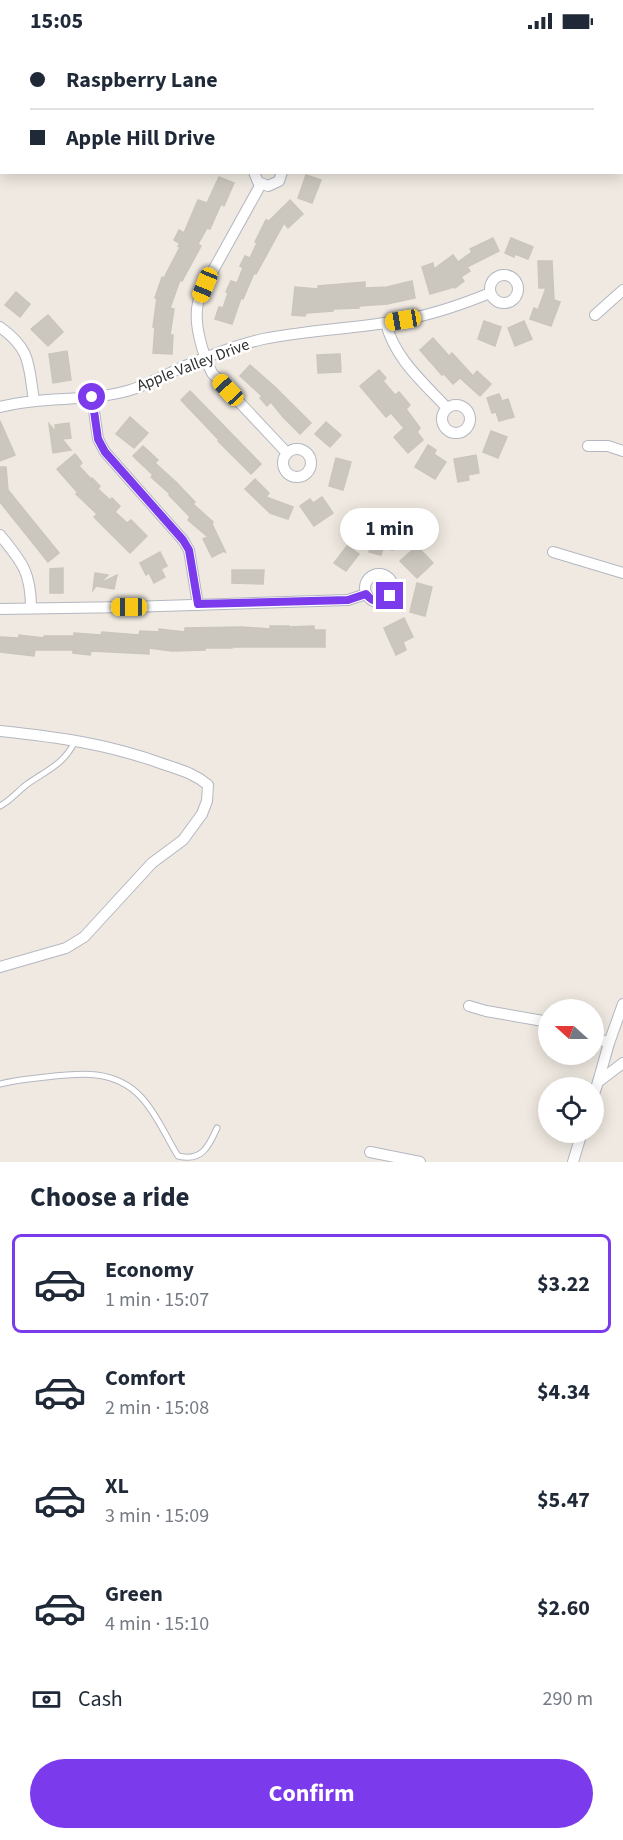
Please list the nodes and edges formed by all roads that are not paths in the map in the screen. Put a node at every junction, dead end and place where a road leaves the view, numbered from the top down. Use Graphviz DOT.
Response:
graph roads {
  1 [pos="254,174"];
  2 [pos="282,174"];
  3 [pos="261,184"];
  4 [pos="623,290"];
  5 [pos="490,293"];
  6 [pos="595,315"];
  7 [pos="386,323"];
  8 [pos="0,327"];
  9 [pos="205,358"];
  10 [pos="92,397"];
  11 [pos="34,400"];
  12 [pos="0,407"];
  13 [pos="447,408"];
  14 [pos="588,446"];
  15 [pos="623,451"];
  16 [pos="286,453"];
  17 [pos="0,535"];
  18 [pos="553,552"];
  19 [pos="623,573"];
  20 [pos="366,594"];
  21 [pos="198,604"];
  22 [pos="31,608"];
  23 [pos="0,609"];
  24 [pos="0,731"];
  25 [pos="75,740"];
  26 [pos="0,806"];
  27 [pos="0,967"];
  28 [pos="623,1004"];
  29 [pos="469,1006"];
  30 [pos="538,1020"];
  31 [pos="604,1041"];
  32 [pos="609,1043"];
  33 [pos="623,1063"];
  34 [pos="599,1077"];
  35 [pos="604,1077"];
  36 [pos="0,1084"];
  37 [pos="217,1128"];
  38 [pos="579,1143"];
  39 [pos="370,1152"];
  40 [pos="177,1159"];
  41 [pos="420,1162"];
  42 [pos="573,1162"];
  1 -- 3 [label="street"];
  2 -- 3 [label="street"];
  3 -- 9 [label="street"];
  4 -- 6 [label="street"];
  5 -- 7 [label="street, Apple Valley Drive"];
  7 -- 9 [label="street, Apple Valley Drive"];
  7 -- 13 [label="street"];
  8 -- 11 [label="street"];
  9 -- 10 [label="street, Apple Valley Drive"];
  9 -- 16 [label="street"];
  10 -- 11 [label="street, Apple Valley Drive"];
  10 -- 21 [label="street"];
  11 -- 12 [label="street, Apple Valley Drive"];
  14 -- 15 [label="street"];
  17 -- 22 [label="street"];
  18 -- 19 [label="street"];
  20 -- 21 [label="street"];
  21 -- 22 [label="street"];
  22 -- 23 [label="street"];
  24 -- 25 [label="street"];
  25 -- 26 [label="lane"];
  25 -- 27 [label="street"];
  28 -- 32 [label="street"];
  29 -- 30 [label="street"];
  31 -- 32 [label="street"];
  32 -- 34 [label="street"];
  33 -- 35 [label="street"];
  36 -- 40 [label="lane"];
  37 -- 40 [label="lane"];
  38 -- 42 [label="street"];
  39 -- 41 [label="street"];
}
